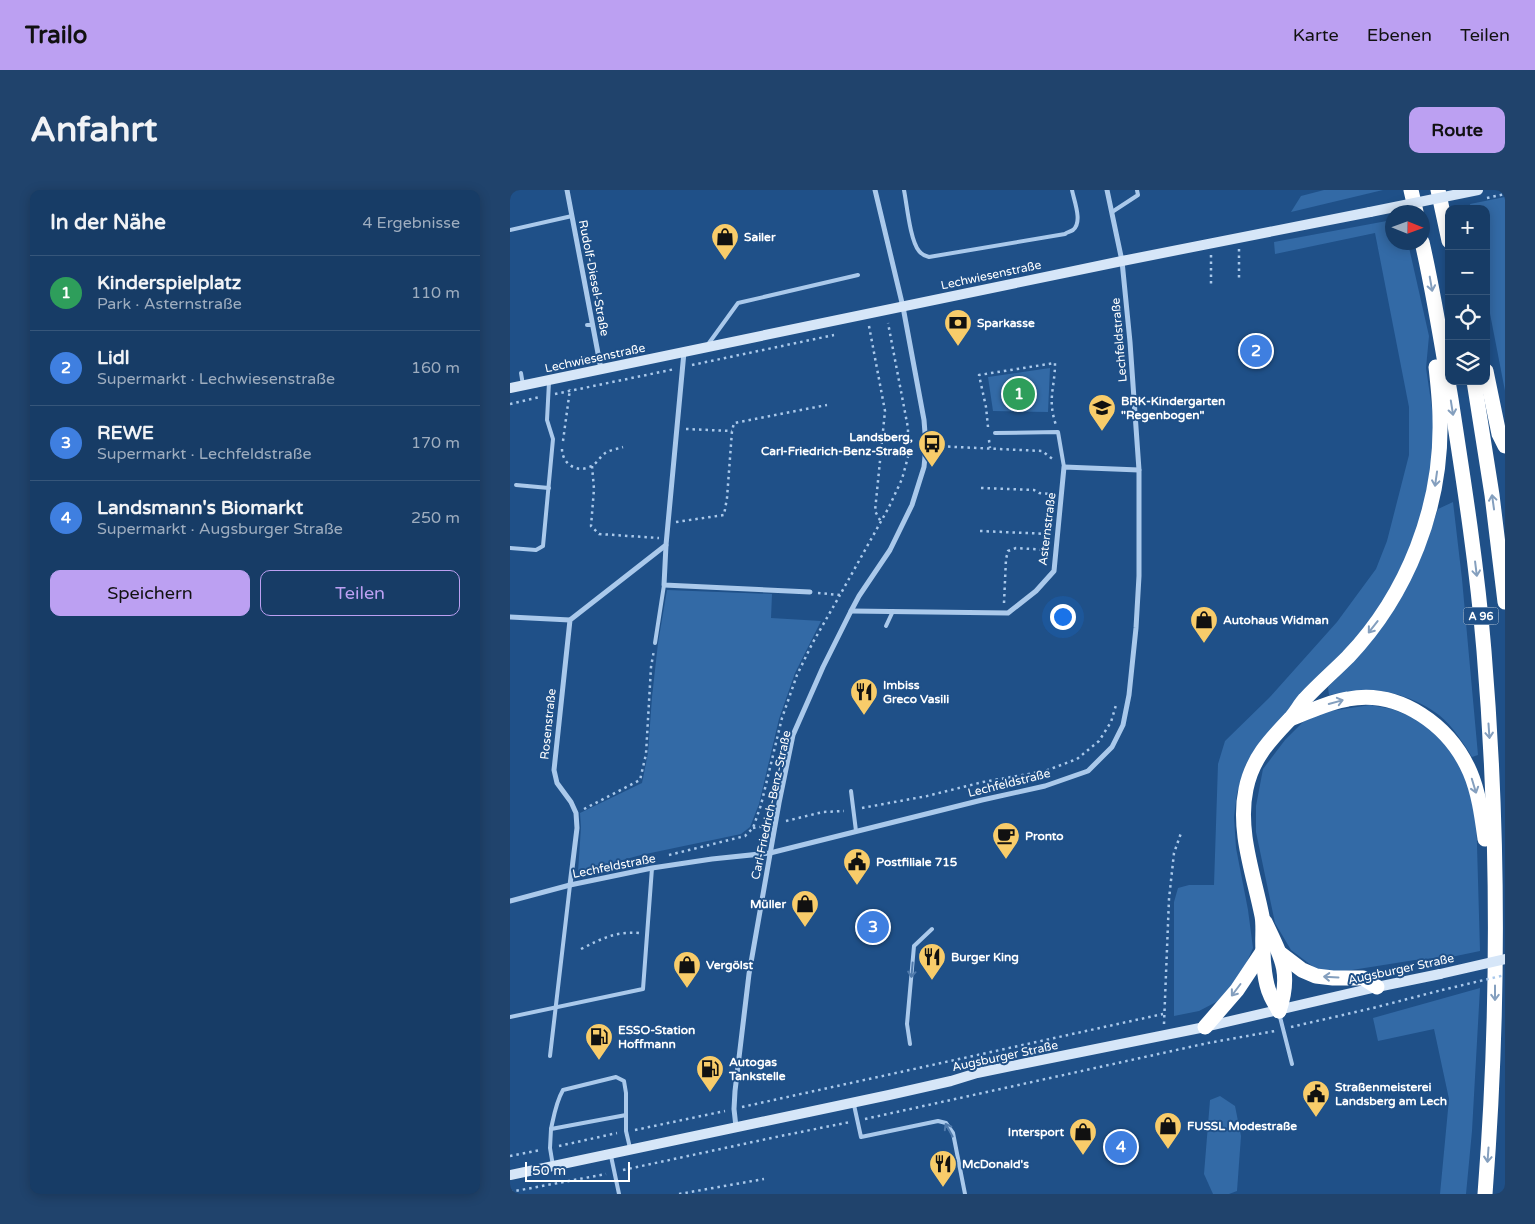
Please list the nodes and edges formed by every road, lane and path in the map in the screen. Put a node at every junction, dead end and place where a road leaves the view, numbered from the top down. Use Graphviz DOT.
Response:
graph roads {
  1 [pos="567,190"];
  2 [pos="875,190"];
  3 [pos="904,190"];
  4 [pos="1072,190"];
  5 [pos="1108,190"];
  6 [pos="1137,190"];
  7 [pos="1411,190"];
  8 [pos="1438,190"];
  9 [pos="1478,190"];
  10 [pos="1414,205"];
  11 [pos="1112,212"];
  12 [pos="572,216"];
  13 [pos="1445,222"];
  14 [pos="510,230"];
  15 [pos="1238,248"];
  16 [pos="1424,250"];
  17 [pos="1211,254"];
  18 [pos="1122,261"];
  19 [pos="858,275"];
  20 [pos="1239,281"];
  21 [pos="1211,287"];
  22 [pos="903,307"];
  23 [pos="866,314"];
  24 [pos="888,323"];
  25 [pos="1438,326"];
  26 [pos="706,347"];
  27 [pos="684,352"];
  28 [pos="601,369"];
  29 [pos="521,373"];
  30 [pos="572,376"];
  31 [pos="549,380"];
  32 [pos="523,385"];
  33 [pos="1475,385"];
  34 [pos="1489,385"];
  35 [pos="510,388"];
  36 [pos="827,405"];
  37 [pos="677,428"];
  38 [pos="732,432"];
  39 [pos="1058,432"];
  40 [pos="995,433"];
  41 [pos="926,446"];
  42 [pos="1505,446"];
  43 [pos="623,447"];
  44 [pos="990,448"];
  45 [pos="592,466"];
  46 [pos="1064,467"];
  47 [pos="1139,470"];
  48 [pos="516,485"];
  49 [pos="549,488"];
  50 [pos="981,488"];
  51 [pos="1061,495"];
  52 [pos="881,522"];
  53 [pos="668,523"];
  54 [pos="980,531"];
  55 [pos="1057,535"];
  56 [pos="666,539"];
  57 [pos="666,545"];
  58 [pos="510,548"];
  59 [pos="1056,550"];
  60 [pos="664,585"];
  61 [pos="810,592"];
  62 [pos="840,596"];
  63 [pos="1505,602"];
  64 [pos="851,611"];
  65 [pos="893,612"];
  66 [pos="1004,612"];
  67 [pos="510,617"];
  68 [pos="570,620"];
  69 [pos="886,626"];
  70 [pos="655,643"];
  71 [pos="1118,700"];
  72 [pos="1290,719"];
  73 [pos="851,791"];
  74 [pos="853,810"];
  75 [pos="576,813"];
  76 [pos="775,824"];
  77 [pos="754,828"];
  78 [pos="856,831"];
  79 [pos="1181,833"];
  80 [pos="770,853"];
  81 [pos="663,856"];
  82 [pos="652,868"];
  83 [pos="570,884"];
  84 [pos="510,901"];
  85 [pos="1495,909"];
  86 [pos="1263,918"];
  87 [pos="932,929"];
  88 [pos="648,934"];
  89 [pos="581,949"];
  90 [pos="1263,951"];
  91 [pos="1281,954"];
  92 [pos="1505,959"];
  93 [pos="1505,975"];
  94 [pos="1377,987"];
  95 [pos="556,1008"];
  96 [pos="1279,1011"];
  97 [pos="510,1018"];
  98 [pos="1205,1027"];
  99 [pos="1283,1029"];
  100 [pos="1208,1043"];
  101 [pos="910,1044"];
  102 [pos="550,1056"];
  103 [pos="1292,1064"];
  104 [pos="853,1102"];
  105 [pos="734,1109"];
  106 [pos="626,1115"];
  107 [pos="736,1127"];
  108 [pos="551,1129"];
  109 [pos="630,1150"];
  110 [pos="611,1154"];
  111 [pos="553,1166"];
  112 [pos="510,1175"];
  113 [pos="764,1179"];
  114 [pos="619,1194"];
  115 [pos="679,1194"];
  116 [pos="965,1194"];
  117 [pos="1485,1194"];
  1 -- 12 [label="street, Rudolf-Diesel-Straße"];
  2 -- 22 [label="street, Carl-Friedrich-Benz-Straße"];
  3 -- 4 [label="lane"];
  5 -- 11 [label="street, Lechfeldstraße"];
  6 -- 11 [label="lane"];
  7 -- 10 [label="highway"];
  8 -- 13 [label="highway"];
  9 -- 18 [label="main road, Lechwiesenstraße, bridge"];
  11 -- 18 [label="street, Lechfeldstraße"];
  12 -- 14 [label="lane"];
  12 -- 28 [label="street, Rudolf-Diesel-Straße"];
  15 -- 20 [label="path"];
  16 -- 25 [label="highway, A 96, one-way"];
  17 -- 21 [label="path"];
  18 -- 22 [label="main road, Lechwiesenstraße"];
  18 -- 47 [label="street, Lechfeldstraße"];
  19 -- 26 [label="lane"];
  22 -- 23 [label="main road, Lechwiesenstraße"];
  22 -- 41 [label="street, Carl-Friedrich-Benz-Straße"];
  23 -- 26 [label="main road, Lechwiesenstraße"];
  23 -- 52 [label="path"];
  24 -- 52 [label="path"];
  25 -- 72 [label="highway, one-way"];
  25 -- 85 [label="highway, A 96, one-way"];
  26 -- 27 [label="main road, Lechwiesenstraße"];
  27 -- 28 [label="main road, Lechwiesenstraße"];
  27 -- 37 [label="street"];
  28 -- 30 [label="main road, Lechwiesenstraße"];
  29 -- 32 [label="lane"];
  30 -- 31 [label="main road, Lechwiesenstraße"];
  30 -- 45 [label="path"];
  31 -- 32 [label="main road, Lechwiesenstraße"];
  31 -- 49 [label="lane"];
  32 -- 35 [label="main road, Lechwiesenstraße"];
  63 -- 33 [label="highway, A 96, one-way"];
  34 -- 42 [label="highway"];
  36 -- 38 [label="path"];
  37 -- 38 [label="path"];
  37 -- 53 [label="street"];
  38 -- 53 [label="path"];
  39 -- 40 [label="lane"];
  39 -- 44 [label="path"];
  39 -- 46 [label="lane"];
  41 -- 44 [label="path"];
  41 -- 64 [label="street, Carl-Friedrich-Benz-Straße"];
  43 -- 45 [label="path"];
  44 -- 46 [label="path"];
  45 -- 56 [label="path"];
  46 -- 47 [label="street"];
  46 -- 51 [label="street, Asternstraße"];
  47 -- 78 [label="street, Lechfeldstraße"];
  48 -- 49 [label="lane"];
  49 -- 58 [label="lane"];
  50 -- 51 [label="path"];
  51 -- 55 [label="street, Asternstraße"];
  52 -- 62 [label="path"];
  53 -- 56 [label="street"];
  54 -- 55 [label="path"];
  55 -- 59 [label="street, Asternstraße"];
  56 -- 57 [label="street"];
  57 -- 60 [label="street"];
  57 -- 68 [label="street"];
  59 -- 66 [label="street, Asternstraße"];
  59 -- 66 [label="path"];
  60 -- 61 [label="street"];
  60 -- 70 [label="lane"];
  61 -- 62 [label="path"];
  62 -- 77 [label="path"];
  64 -- 65 [label="street"];
  64 -- 76 [label="street, Carl-Friedrich-Benz-Straße"];
  65 -- 66 [label="street"];
  65 -- 69 [label="lane"];
  67 -- 68 [label="street"];
  68 -- 75 [label="street, Rosenstraße"];
  70 -- 75 [label="path"];
  71 -- 74 [label="path"];
  72 -- 85 [label="highway, one-way"];
  72 -- 86 [label="highway"];
  73 -- 74 [label="lane"];
  74 -- 76 [label="path"];
  74 -- 78 [label="lane"];
  75 -- 83 [label="street"];
  76 -- 77 [label="path"];
  76 -- 80 [label="street, Carl-Friedrich-Benz-Straße"];
  77 -- 81 [label="path"];
  78 -- 80 [label="street, Lechfeldstraße"];
  79 -- 105 [label="path"];
  80 -- 82 [label="street, Lechfeldstraße"];
  80 -- 105 [label="street, Carl-Friedrich-Benz-Straße"];
  82 -- 83 [label="street, Lechfeldstraße"];
  82 -- 88 [label="lane"];
  83 -- 84 [label="street, Lechfeldstraße"];
  83 -- 95 [label="lane"];
  85 -- 117 [label="highway, A 96, one-way"];
  86 -- 90 [label="highway"];
  86 -- 91 [label="highway"];
  87 -- 101 [label="lane, one-way"];
  88 -- 89 [label="path"];
  88 -- 95 [label="lane"];
  90 -- 96 [label="highway"];
  90 -- 98 [label="highway, one-way"];
  94 -- 91 [label="highway, one-way"];
  91 -- 96 [label="highway"];
  92 -- 94 [label="main road, Augsburger Straße, bridge"];
  93 -- 99 [label="path, bridge"];
  94 -- 96 [label="main road, Augsburger Straße"];
  95 -- 97 [label="lane"];
  95 -- 102 [label="lane"];
  96 -- 98 [label="main road, Augsburger Straße"];
  96 -- 99 [label="lane"];
  98 -- 104 [label="main road, Augsburger Straße"];
  99 -- 100 [label="path"];
  99 -- 103 [label="lane"];
  104 -- 107 [label="main road, Augsburger Straße"];
  116 -- 104 [label="lane, one-way"];
  105 -- 107 [label="street, Carl-Friedrich-Benz-Straße"];
  106 -- 108 [label="lane"];
  106 -- 108 [label="lane"];
  106 -- 109 [label="lane"];
  107 -- 109 [label="main road, Augsburger Straße"];
  108 -- 111 [label="lane"];
  109 -- 110 [label="main road, Augsburger Straße"];
  110 -- 111 [label="main road, Augsburger Straße"];
  110 -- 114 [label="lane"];
  111 -- 112 [label="main road, Augsburger Straße"];
  113 -- 115 [label="path"];
}
